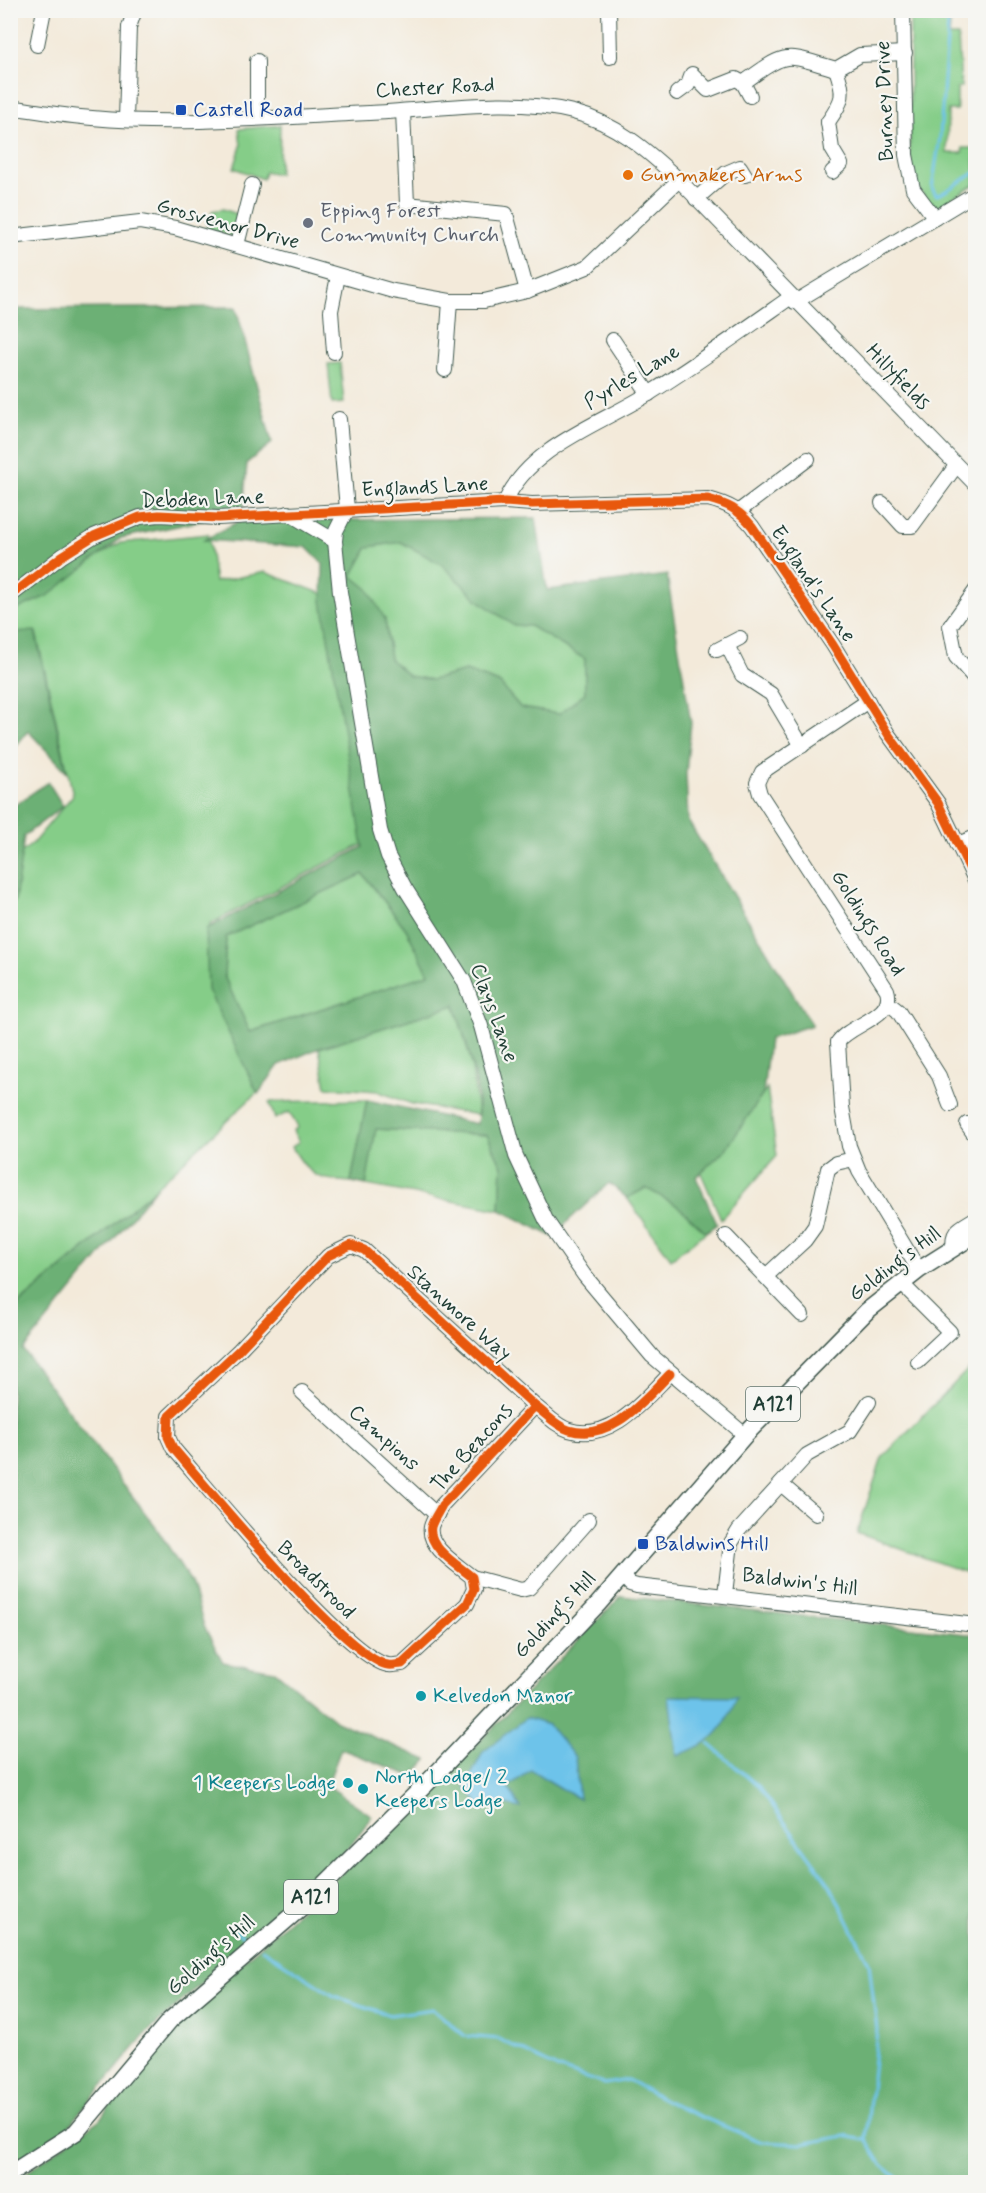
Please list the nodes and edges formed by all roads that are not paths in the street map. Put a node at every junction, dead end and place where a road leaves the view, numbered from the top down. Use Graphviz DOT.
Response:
graph roads {
  1 [pos="44,10"];
  2 [pos="135,10"];
  3 [pos="609,10"];
  4 [pos="903,10"];
  5 [pos="37,45"];
  6 [pos="905,53"];
  7 [pos="610,57"];
  8 [pos="257,61"];
  9 [pos="836,69"];
  10 [pos="743,83"];
  11 [pos="676,93"];
  12 [pos="750,96"];
  13 [pos="10,107"];
  14 [pos="403,111"];
  15 [pos="257,118"];
  16 [pos="126,119"];
  17 [pos="813,119"];
  18 [pos="832,125"];
  19 [pos="740,166"];
  20 [pos="832,172"];
  21 [pos="679,180"];
  22 [pos="252,186"];
  23 [pos="975,193"];
  24 [pos="696,199"];
  25 [pos="935,218"];
  26 [pos="10,237"];
  27 [pos="237,245"];
  28 [pos="338,276"];
  29 [pos="527,291"];
  30 [pos="793,299"];
  31 [pos="450,301"];
  32 [pos="613,340"];
  33 [pos="334,352"];
  34 [pos="444,370"];
  35 [pos="649,394"];
  36 [pos="339,419"];
  37 [pos="808,459"];
  38 [pos="957,466"];
  39 [pos="975,485"];
  40 [pos="504,501"];
  41 [pos="882,503"];
  42 [pos="347,509"];
  43 [pos="739,511"];
  44 [pos="288,513"];
  45 [pos="335,541"];
  46 [pos="975,590"];
  47 [pos="10,596"];
  48 [pos="740,638"];
  49 [pos="975,680"];
  50 [pos="868,701"];
  51 [pos="802,746"];
  52 [pos="975,837"];
  53 [pos="957,844"];
  54 [pos="975,882"];
  55 [pos="888,1003"];
  56 [pos="950,1105"];
  57 [pos="967,1124"];
  58 [pos="975,1137"];
  59 [pos="854,1159"];
  60 [pos="975,1218"];
  61 [pos="975,1234"];
  62 [pos="726,1236"];
  63 [pos="954,1248"];
  64 [pos="919,1270"];
  65 [pos="766,1276"];
  66 [pos="901,1283"];
  67 [pos="802,1315"];
  68 [pos="238,1350"];
  69 [pos="918,1362"];
  70 [pos="670,1374"];
  71 [pos="302,1392"];
  72 [pos="869,1402"];
  73 [pos="535,1406"];
  74 [pos="745,1435"];
  75 [pos="781,1484"];
  76 [pos="816,1514"];
  77 [pos="437,1515"];
  78 [pos="589,1520"];
  79 [pos="623,1575"];
  80 [pos="472,1577"];
  81 [pos="725,1594"];
  82 [pos="975,1625"];
  83 [pos="10,2174"];
  1 -- 5 [label="street"];
  2 -- 16 [label="street"];
  3 -- 7 [label="street"];
  4 -- 6 [label="street, Burney Drive"];
  6 -- 9 [label="street"];
  6 -- 25 [label="street, Burney Drive"];
  8 -- 15 [label="street"];
  9 -- 10 [label="street"];
  9 -- 18 [label="street"];
  10 -- 11 [label="street"];
  10 -- 12 [label="street"];
  13 -- 16 [label="street, Chester Road"];
  14 -- 15 [label="street, Chester Road"];
  14 -- 21 [label="street, Chester Road"];
  14 -- 29 [label="street"];
  15 -- 16 [label="street, Chester Road"];
  17 -- 18 [label="street"];
  18 -- 20 [label="street"];
  19 -- 24 [label="street"];
  21 -- 24 [label="street, Chester Road"];
  21 -- 29 [label="street, Grosvenor Drive"];
  22 -- 27 [label="street"];
  23 -- 25 [label="street, Pyrles Lane"];
  24 -- 30 [label="street, Chester Road"];
  25 -- 30 [label="street, Pyrles Lane"];
  26 -- 27 [label="street, Grosvenor Drive"];
  27 -- 28 [label="street, Grosvenor Drive"];
  28 -- 31 [label="street, Grosvenor Drive"];
  28 -- 33 [label="street"];
  29 -- 31 [label="street, Grosvenor Drive"];
  30 -- 35 [label="street, Pyrles Lane"];
  30 -- 38 [label="street, Hillyfields"];
  31 -- 34 [label="street"];
  32 -- 35 [label="street"];
  35 -- 40 [label="street, Pyrles Lane"];
  36 -- 42 [label="street"];
  37 -- 43 [label="street"];
  38 -- 39 [label="street, Hillyfields"];
  38 -- 41 [label="street"];
  40 -- 42 [label="street, Englands Lane"];
  40 -- 43 [label="street, England's Lane"];
  42 -- 44 [label="street, Debden Lane"];
  42 -- 45 [label="street, Clays Lane"];
  43 -- 50 [label="street, England's Lane"];
  44 -- 45 [label="street"];
  44 -- 47 [label="street, Debden Lane"];
  45 -- 70 [label="street, Clays Lane"];
  46 -- 49 [label="street"];
  48 -- 51 [label="street"];
  50 -- 51 [label="street, Goldings Road"];
  50 -- 53 [label="street, England's Lane"];
  51 -- 55 [label="street, Goldings Road"];
  52 -- 53 [label="street"];
  53 -- 54 [label="street, England's Lane"];
  55 -- 56 [label="street"];
  55 -- 59 [label="street, Goldings Road"];
  57 -- 58 [label="street"];
  59 -- 64 [label="street, Goldings Road"];
  59 -- 65 [label="street"];
  60 -- 63 [label="street"];
  61 -- 63 [label="main road, Golding's Hill / A121"];
  62 -- 65 [label="street"];
  63 -- 64 [label="main road, Golding's Hill / A121"];
  64 -- 66 [label="main road, Golding's Hill / A121"];
  65 -- 67 [label="street"];
  66 -- 69 [label="street"];
  66 -- 74 [label="main road, Golding's Hill / A121"];
  68 -- 73 [label="street, Stanmore Way"];
  68 -- 80 [label="street, Broadstrood"];
  70 -- 73 [label="street, Stanmore Way"];
  70 -- 74 [label="street, Clays Lane"];
  71 -- 77 [label="street, Campions"];
  72 -- 75 [label="street"];
  73 -- 77 [label="street, The Beacons"];
  74 -- 79 [label="main road, Golding's Hill / A121"];
  75 -- 76 [label="street"];
  75 -- 81 [label="street"];
  77 -- 80 [label="street"];
  78 -- 80 [label="street"];
  79 -- 81 [label="street, Baldwin's Hill"];
  79 -- 83 [label="main road, Golding's Hill / A121"];
  81 -- 82 [label="street, Baldwin's Hill"];
}
